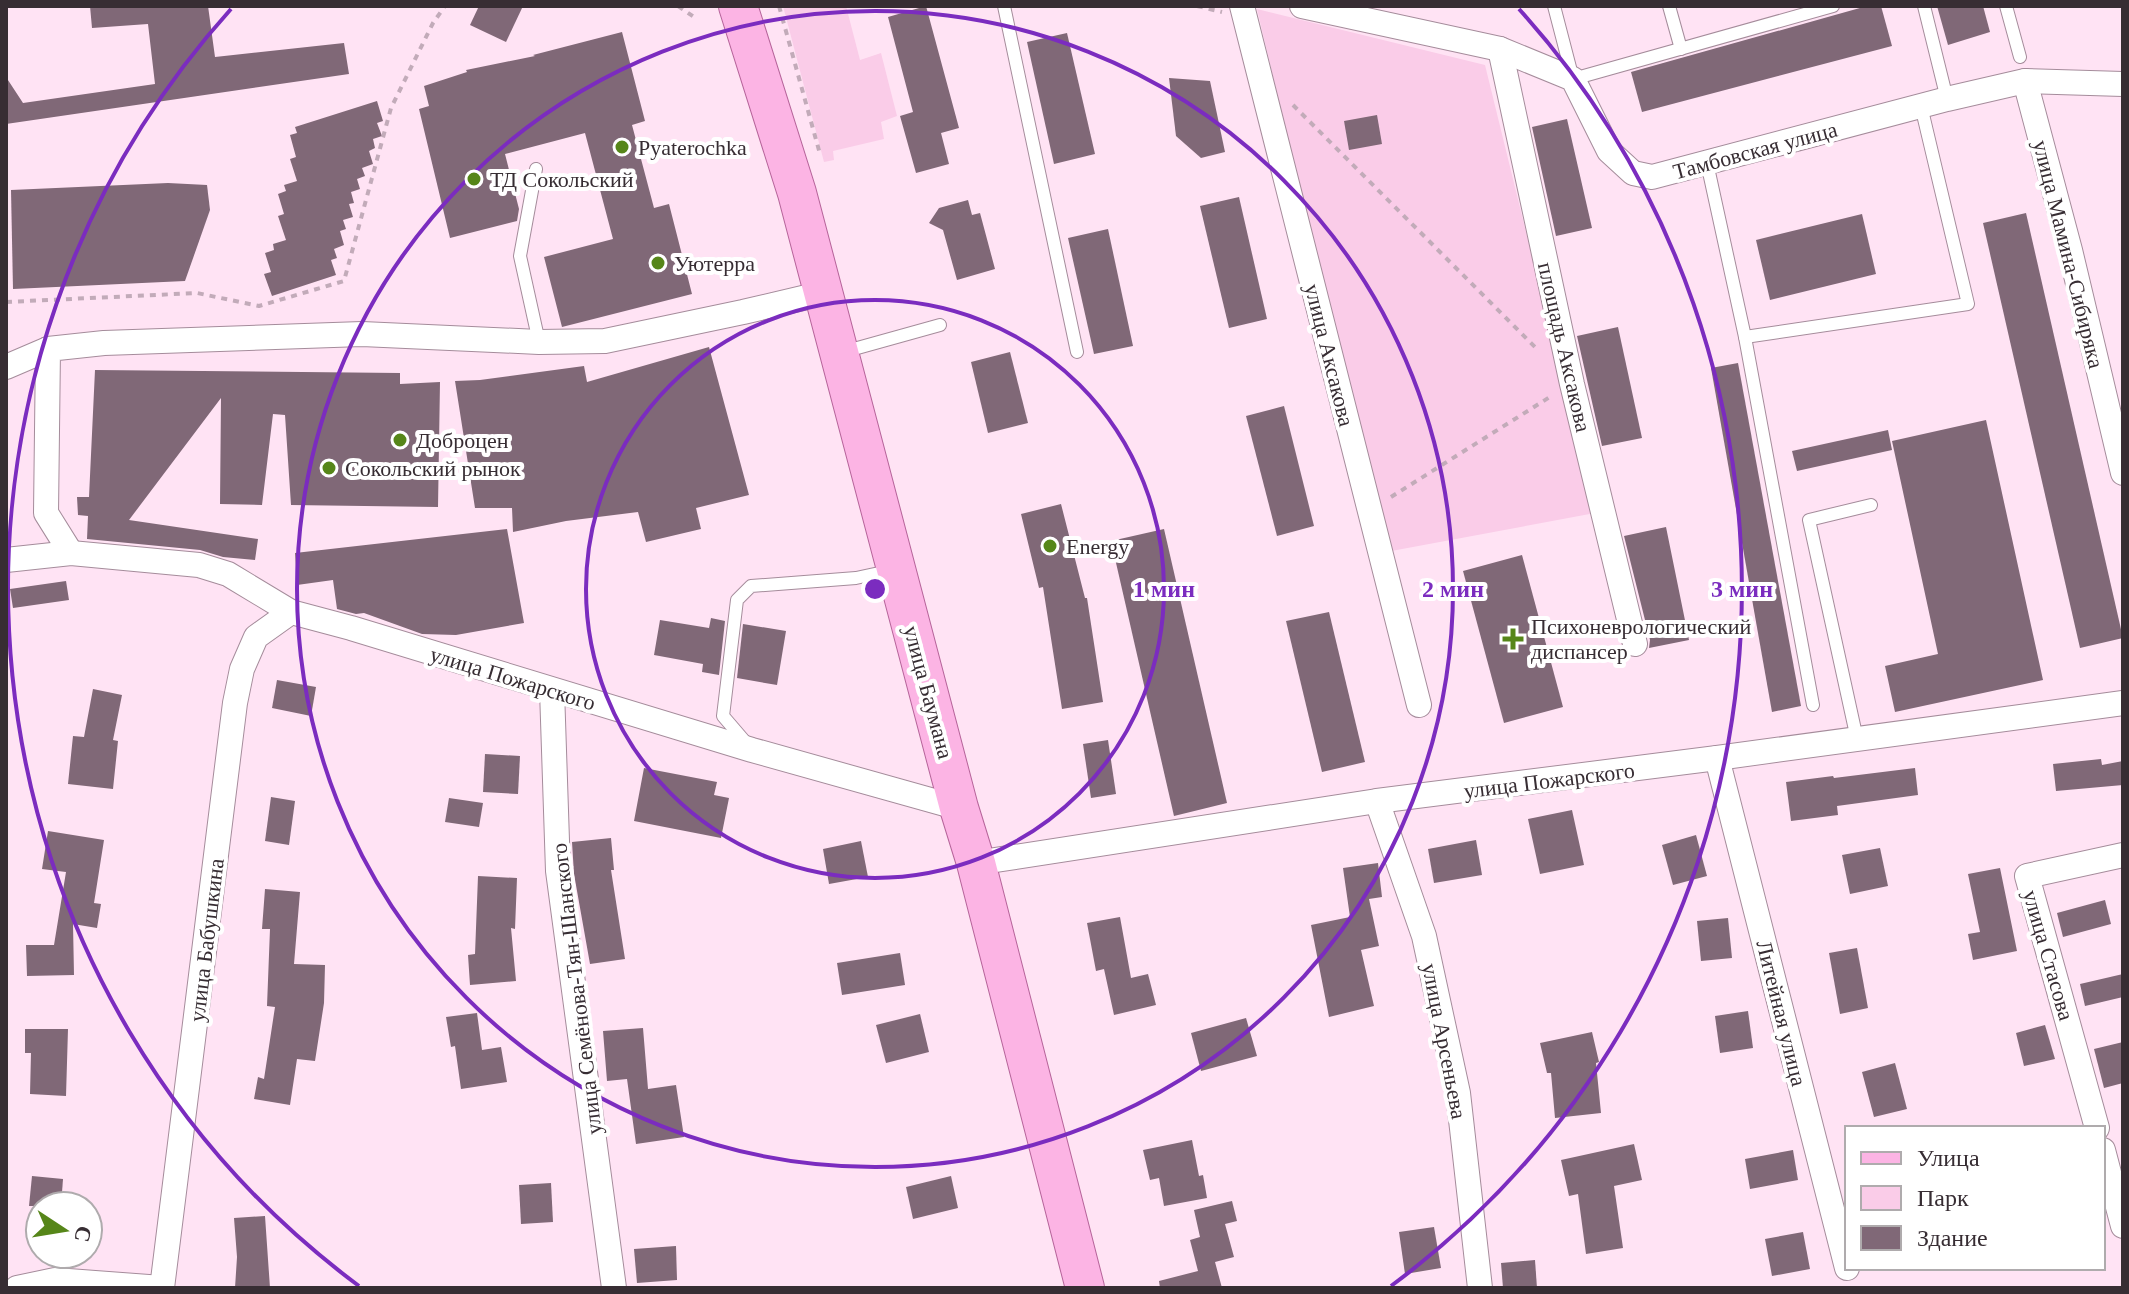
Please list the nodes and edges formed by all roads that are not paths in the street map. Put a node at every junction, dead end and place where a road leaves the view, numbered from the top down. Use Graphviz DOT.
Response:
graph roads {
  1 [pos="738,6"];
  2 [pos="1004,6"];
  3 [pos="1242,6"];
  4 [pos="1302,6"];
  5 [pos="1554,6"];
  6 [pos="1669,6"];
  7 [pos="1833,6"];
  8 [pos="1924,6"];
  9 [pos="2006,6"];
  10 [pos="1500,49"];
  11 [pos="1681,49"];
  12 [pos="2022,69"];
  13 [pos="1573,79"];
  14 [pos="2123,84"];
  15 [pos="1947,99"];
  16 [pos="1921,106"];
  17 [pos="1707,163"];
  18 [pos="536,169"];
  19 [pos="824,293"];
  20 [pos="940,325"];
  21 [pos="1745,337"];
  22 [pos="539,342"];
  23 [pos="48,349"];
  24 [pos="1077,352"];
  25 [pos="840,353"];
  26 [pos="6,367"];
  27 [pos="2123,473"];
  28 [pos="1871,505"];
  29 [pos="71,553"];
  30 [pos="6,560"];
  31 [pos="896,569"];
  32 [pos="291,612"];
  33 [pos="1635,644"];
  34 [pos="552,690"];
  35 [pos="2123,703"];
  36 [pos="1419,705"];
  37 [pos="1813,705"];
  38 [pos="1857,739"];
  39 [pos="752,750"];
  40 [pos="1717,758"];
  41 [pos="1377,801"];
  42 [pos="959,808"];
  43 [pos="2123,855"];
  44 [pos="976,863"];
  45 [pos="2096,1126"];
  46 [pos="2105,1158"];
  47 [pos="2123,1226"];
  48 [pos="1845,1260"];
  49 [pos="17,1288"];
  50 [pos="162,1288"];
  51 [pos="614,1288"];
  52 [pos="1085,1288"];
  53 [pos="1480,1288"];
  1 -- 19 [label="main road, улица Баумана"];
  2 -- 24 [label="lane"];
  3 -- 36 [label="street, улица Аксакова"];
  4 -- 10 [label="street"];
  5 -- 13 [label="lane"];
  6 -- 11 [label="lane"];
  7 -- 11 [label="lane"];
  8 -- 15 [label="lane"];
  9 -- 12 [label="lane"];
  10 -- 13 [label="street"];
  10 -- 33 [label="street, площадь Аксакова"];
  11 -- 13 [label="lane"];
  12 -- 14 [label="street, Тамбовская улица"];
  12 -- 15 [label="street, Тамбовская улица"];
  12 -- 27 [label="street, улица Мамина-Сибиряка"];
  13 -- 17 [label="street, Тамбовская улица"];
  15 -- 16 [label="street, Тамбовская улица"];
  16 -- 17 [label="street, Тамбовская улица"];
  16 -- 21 [label="lane"];
  17 -- 21 [label="lane"];
  18 -- 22 [label="lane"];
  19 -- 22 [label="street"];
  19 -- 25 [label="main road, улица Баумана"];
  20 -- 25 [label="lane"];
  21 -- 37 [label="lane"];
  22 -- 23 [label="street"];
  23 -- 26 [label="street"];
  23 -- 29 [label="street"];
  25 -- 31 [label="main road, улица Баумана"];
  28 -- 38 [label="lane"];
  29 -- 30 [label="street, улица Пожарского"];
  29 -- 32 [label="street, улица Пожарского"];
  31 -- 39 [label="lane"];
  31 -- 42 [label="main road, улица Баумана"];
  32 -- 34 [label="street, улица Пожарского"];
  32 -- 50 [label="street, улица Бабушкина"];
  34 -- 39 [label="street, улица Пожарского"];
  34 -- 51 [label="street, улица Семёнова-Тян-Шанского"];
  35 -- 38 [label="street, улица Пожарского"];
  38 -- 40 [label="street, улица Пожарского"];
  39 -- 42 [label="street, улица Пожарского"];
  40 -- 41 [label="street, улица Пожарского"];
  40 -- 48 [label="street, Литейная улица"];
  41 -- 44 [label="street, улица Пожарского"];
  41 -- 53 [label="street, улица Арсеньева"];
  42 -- 44 [label="main road, улица Баумана"];
  43 -- 45 [label="street, улица Стасова"];
  44 -- 52 [label="main road, улица Баумана"];
  46 -- 47 [label="street"];
  49 -- 50 [label="street"];
}
